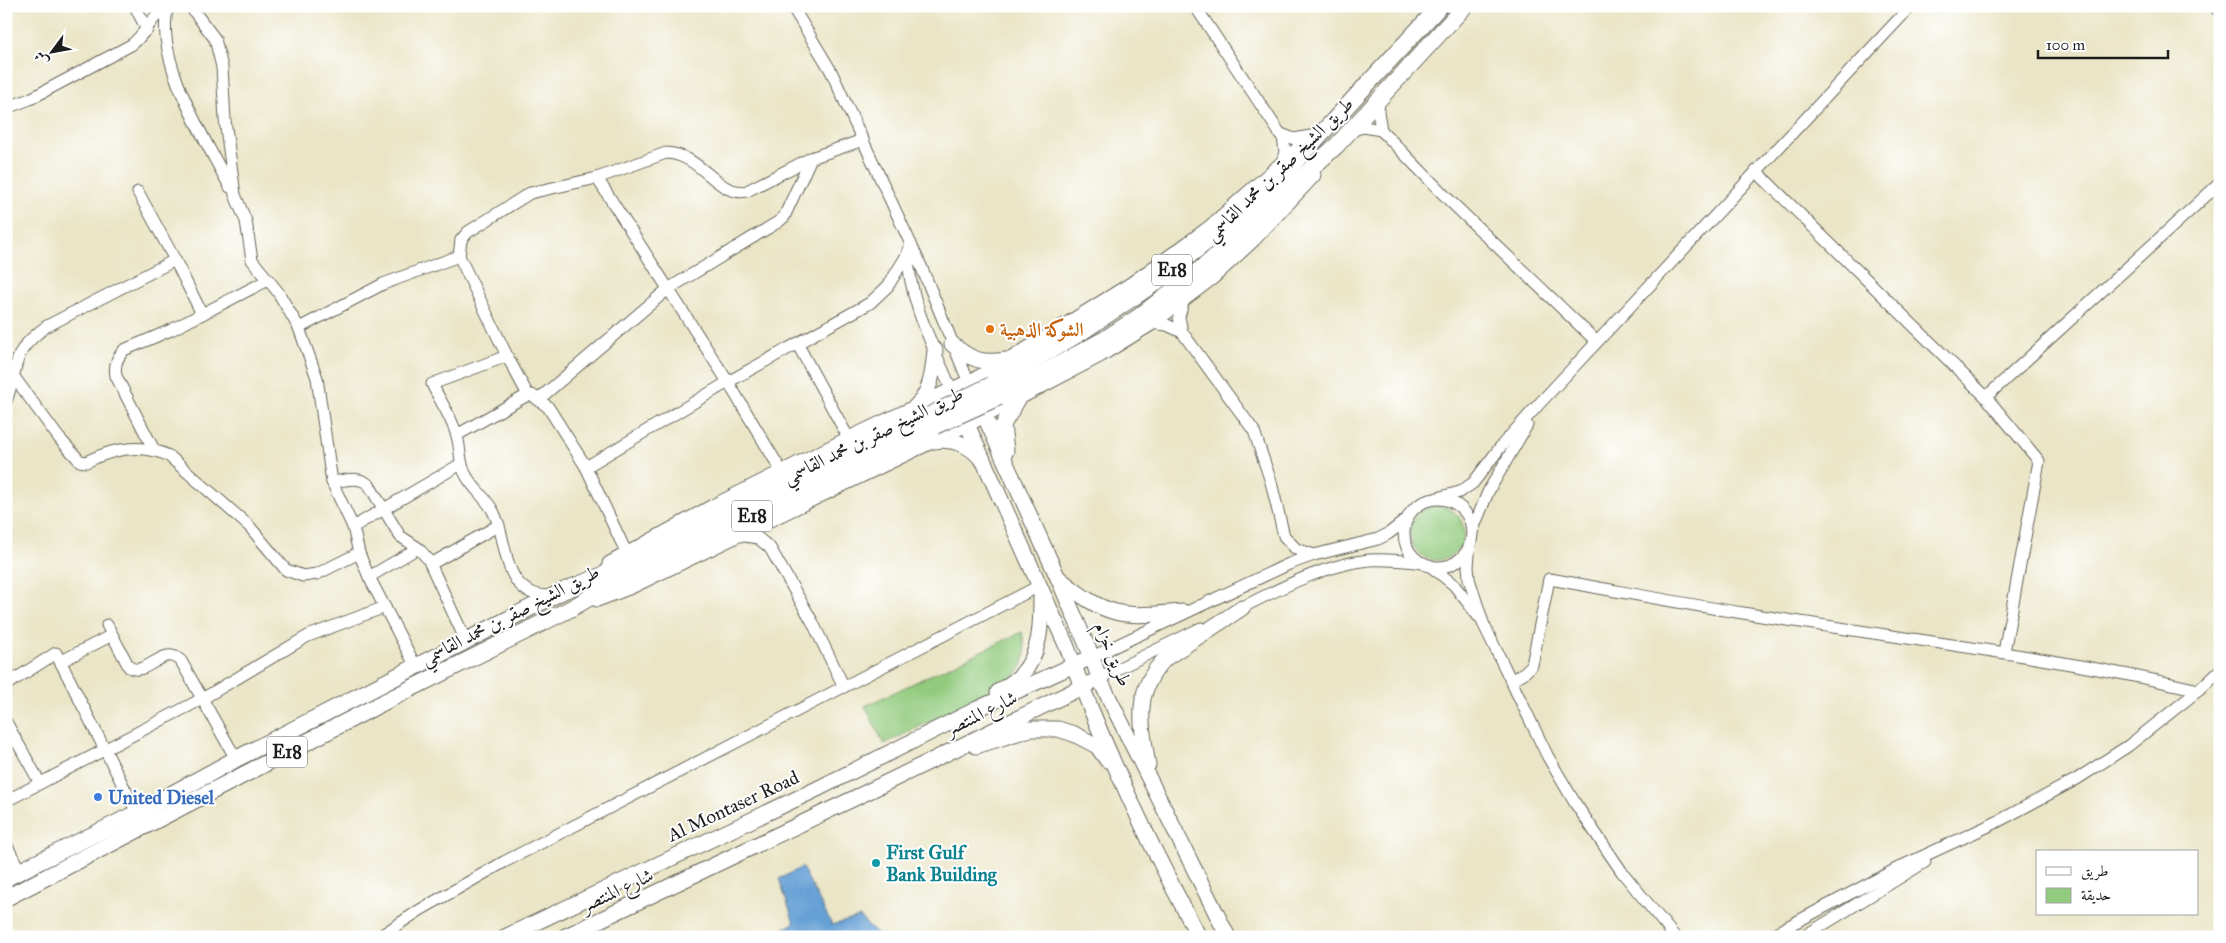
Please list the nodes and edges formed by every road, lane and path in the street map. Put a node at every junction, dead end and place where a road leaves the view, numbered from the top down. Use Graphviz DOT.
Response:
graph roads {
  1 [pos="135,6"];
  2 [pos="190,6"];
  3 [pos="792,6"];
  4 [pos="1195,6"];
  5 [pos="1440,6"];
  6 [pos="1465,6"];
  7 [pos="1911,6"];
  8 [pos="2216,6"];
  9 [pos="167,7"];
  10 [pos="2220,10"];
  11 [pos="147,30"];
  12 [pos="1379,100"];
  13 [pos="6,108"];
  14 [pos="1322,129"];
  15 [pos="1352,130"];
  16 [pos="1381,130"];
  17 [pos="1279,133"];
  18 [pos="863,140"];
  19 [pos="1337,145"];
  20 [pos="811,158"];
  21 [pos="1282,163"];
  22 [pos="1756,172"];
  23 [pos="597,178"];
  24 [pos="2220,183"];
  25 [pos="138,192"];
  26 [pos="235,195"];
  27 [pos="909,248"];
  28 [pos="459,256"];
  29 [pos="175,260"];
  30 [pos="268,280"];
  31 [pos="668,289"];
  32 [pos="1184,299"];
  33 [pos="202,314"];
  34 [pos="1151,323"];
  35 [pos="298,328"];
  36 [pos="1182,332"];
  37 [pos="1597,342"];
  38 [pos="952,344"];
  39 [pos="798,345"];
  40 [pos="935,350"];
  41 [pos="507,356"];
  42 [pos="1012,359"];
  43 [pos="10,371"];
  44 [pos="728,382"];
  45 [pos="969,382"];
  46 [pos="952,390"];
  47 [pos="995,391"];
  48 [pos="534,397"];
  49 [pos="1019,397"];
  50 [pos="1986,397"];
  51 [pos="6,401"];
  52 [pos="1539,404"];
  53 [pos="913,408"];
  54 [pos="985,415"];
  55 [pos="933,420"];
  56 [pos="967,424"];
  57 [pos="457,436"];
  58 [pos="849,439"];
  59 [pos="926,443"];
  60 [pos="154,450"];
  61 [pos="462,464"];
  62 [pos="586,467"];
  63 [pos="1008,467"];
  64 [pos="987,468"];
  65 [pos="782,472"];
  66 [pos="332,482"];
  67 [pos="1437,498"];
  68 [pos="384,509"];
  69 [pos="1406,520"];
  70 [pos="499,525"];
  71 [pos="353,527"];
  72 [pos="734,536"];
  73 [pos="1471,537"];
  74 [pos="418,548"];
  75 [pos="359,553"];
  76 [pos="627,554"];
  77 [pos="1314,555"];
  78 [pos="431,564"];
  79 [pos="1426,564"];
  80 [pos="369,576"];
  81 [pos="1058,578"];
  82 [pos="526,589"];
  83 [pos="1040,589"];
  84 [pos="560,593"];
  85 [pos="386,608"];
  86 [pos="1242,608"];
  87 [pos="570,609"];
  88 [pos="522,612"];
  89 [pos="1183,612"];
  90 [pos="1483,623"];
  91 [pos="466,641"];
  92 [pos="2004,652"];
  93 [pos="1092,656"];
  94 [pos="60,662"];
  95 [pos="1074,665"];
  96 [pos="416,667"];
  97 [pos="2220,670"];
  98 [pos="1099,678"];
  99 [pos="1511,681"];
  100 [pos="6,685"];
  101 [pos="844,687"];
  102 [pos="1081,687"];
  103 [pos="2199,690"];
  104 [pos="202,699"];
  105 [pos="977,709"];
  106 [pos="6,722"];
  107 [pos="105,750"];
  108 [pos="236,760"];
  109 [pos="927,762"];
  110 [pos="1150,781"];
  111 [pos="40,783"];
  112 [pos="1125,785"];
  113 [pos="6,801"];
  114 [pos="137,813"];
  115 [pos="6,844"];
  116 [pos="1947,847"];
  117 [pos="13,875"];
  118 [pos="6,898"];
  119 [pos="379,937"];
  120 [pos="506,937"];
  121 [pos="564,937"];
  122 [pos="1199,937"];
  123 [pos="1228,937"];
  124 [pos="1675,937"];
  125 [pos="1768,937"];
  126 [pos="1803,937"];
  1 -- 11 [label="street"];
  2 -- 26 [label="street"];
  3 -- 18 [label="street"];
  4 -- 17 [label="street"];
  5 -- 14 [label="highway, طريق الشيخ صقر بن محمد القاسمي / E18"];
  6 -- 12 [label="highway, طريق الشيخ صقر بن محمد القاسمي / E18"];
  7 -- 22 [label="street"];
  8 -- 10 [label="main road"];
  9 -- 11 [label="street"];
  9 -- 26 [label="street"];
  11 -- 13 [label="street"];
  12 -- 15 [label="highway, طريق الشيخ صقر بن محمد القاسمي / E18"];
  12 -- 16 [label="street"];
  14 -- 17 [label="street"];
  14 -- 21 [label="main road"];
  14 -- 47 [label="highway, طريق الشيخ صقر بن محمد القاسمي / E18"];
  15 -- 16 [label="street"];
  15 -- 19 [label="highway, طريق الشيخ صقر بن محمد القاسمي / E18"];
  16 -- 37 [label="street"];
  17 -- 21 [label="street"];
  18 -- 20 [label="street"];
  18 -- 27 [label="street"];
  19 -- 32 [label="main road"];
  19 -- 47 [label="highway, طريق الشيخ صقر بن محمد القاسمي / E18"];
  20 -- 23 [label="street"];
  20 -- 31 [label="street"];
  21 -- 42 [label="main road"];
  22 -- 37 [label="street"];
  22 -- 50 [label="street"];
  23 -- 28 [label="street"];
  23 -- 31 [label="street"];
  24 -- 50 [label="street"];
  25 -- 29 [label="street"];
  26 -- 30 [label="street"];
  27 -- 38 [label="street"];
  27 -- 39 [label="street"];
  27 -- 40 [label="street"];
  28 -- 35 [label="street"];
  28 -- 41 [label="street"];
  29 -- 33 [label="street"];
  29 -- 43 [label="street"];
  30 -- 33 [label="street"];
  30 -- 35 [label="street"];
  31 -- 44 [label="street"];
  31 -- 48 [label="street"];
  32 -- 34 [label="main road"];
  32 -- 36 [label="street"];
  33 -- 60 [label="street"];
  34 -- 36 [label="street"];
  34 -- 49 [label="main road"];
  35 -- 66 [label="street"];
  36 -- 77 [label="street"];
  37 -- 52 [label="street"];
  38 -- 42 [label="main road"];
  38 -- 45 [label="street"];
  39 -- 44 [label="street"];
  39 -- 58 [label="street"];
  40 -- 46 [label="street"];
  40 -- 53 [label="main road"];
  41 -- 48 [label="street"];
  41 -- 57 [label="street"];
  42 -- 45 [label="main road"];
  43 -- 51 [label="street"];
  43 -- 60 [label="street"];
  44 -- 62 [label="street"];
  44 -- 65 [label="street"];
  45 -- 46 [label="main road"];
  45 -- 54 [label="main road, طريق خزام"];
  46 -- 53 [label="main road"];
  46 -- 56 [label="main road"];
  47 -- 55 [label="highway, طريق الشيخ صقر بن محمد القاسمي / E18, bridge"];
  48 -- 57 [label="street"];
  48 -- 62 [label="street"];
  49 -- 54 [label="main road"];
  49 -- 63 [label="main road"];
  50 -- 92 [label="street"];
  52 -- 67 [label="street"];
  52 -- 73 [label="street"];
  53 -- 58 [label="main road"];
  54 -- 56 [label="main road"];
  54 -- 63 [label="main road, طريق خزام"];
  55 -- 84 [label="highway, طريق الشيخ صقر بن محمد القاسمي / E18"];
  55 -- 87 [label="highway, طريق الشيخ صقر بن محمد القاسمي / E18"];
  56 -- 59 [label="main road"];
  56 -- 64 [label="main road"];
  57 -- 61 [label="street"];
  58 -- 65 [label="main road"];
  59 -- 64 [label="main road"];
  59 -- 72 [label="main road"];
  60 -- 75 [label="street"];
  61 -- 68 [label="street"];
  61 -- 70 [label="street"];
  62 -- 76 [label="street"];
  63 -- 81 [label="main road, طريق خزام"];
  64 -- 83 [label="main road"];
  65 -- 76 [label="main road"];
  66 -- 68 [label="street"];
  66 -- 71 [label="street"];
  67 -- 69 [label="street"];
  67 -- 73 [label="street"];
  68 -- 71 [label="street"];
  68 -- 74 [label="street"];
  69 -- 77 [label="street, شارع المنتصر"];
  69 -- 79 [label="street"];
  70 -- 78 [label="street"];
  70 -- 82 [label="street"];
  71 -- 75 [label="street"];
  72 -- 87 [label="main road"];
  72 -- 101 [label="street"];
  73 -- 79 [label="street"];
  73 -- 90 [label="street"];
  74 -- 78 [label="street"];
  74 -- 80 [label="street"];
  75 -- 80 [label="street"];
  76 -- 84 [label="main road"];
  77 -- 89 [label="street, شارع المنتصر"];
  78 -- 91 [label="street"];
  79 -- 86 [label="street, شارع المنتصر"];
  79 -- 90 [label="street"];
  80 -- 85 [label="street"];
  81 -- 89 [label="main road"];
  81 -- 93 [label="main road, طريق خزام"];
  82 -- 84 [label="street"];
  82 -- 88 [label="street"];
  83 -- 95 [label="main road"];
  83 -- 101 [label="street"];
  83 -- 105 [label="main road"];
  84 -- 88 [label="highway, طريق الشيخ صقر بن محمد القاسمي / E18"];
  85 -- 96 [label="street"];
  85 -- 104 [label="street"];
  86 -- 98 [label="street, شارع المنتصر"];
  86 -- 110 [label="main road"];
  87 -- 118 [label="highway, طريق الشيخ صقر بن محمد القاسمي / E18"];
  88 -- 91 [label="highway, طريق الشيخ صقر بن محمد القاسمي / E18"];
  89 -- 93 [label="street, شارع المنتصر"];
  90 -- 99 [label="street"];
  91 -- 96 [label="highway, طريق الشيخ صقر بن محمد القاسمي / E18"];
  92 -- 99 [label="street"];
  92 -- 103 [label="street"];
  93 -- 95 [label="main road, شارع المنتصر"];
  93 -- 98 [label="main road, طريق خزام"];
  94 -- 100 [label="street"];
  94 -- 104 [label="street"];
  94 -- 107 [label="street"];
  95 -- 102 [label="main road"];
  95 -- 105 [label="main road, شارع المنتصر"];
  96 -- 108 [label="highway, طريق الشيخ صقر بن محمد القاسمي / E18"];
  97 -- 103 [label="street"];
  98 -- 102 [label="main road, شارع المنتصر"];
  98 -- 110 [label="main road, طريق خزام"];
  99 -- 124 [label="street"];
  101 -- 119 [label="street"];
  102 -- 109 [label="main road, شارع المنتصر"];
  102 -- 112 [label="main road"];
  103 -- 116 [label="street"];
  104 -- 107 [label="street"];
  104 -- 108 [label="street"];
  105 -- 120 [label="main road, Al Montaser Road"];
  106 -- 111 [label="street"];
  107 -- 111 [label="street"];
  107 -- 114 [label="street"];
  108 -- 114 [label="highway, طريق الشيخ صقر بن محمد القاسمي / E18"];
  109 -- 112 [label="main road"];
  109 -- 121 [label="main road, شارع المنتصر"];
  110 -- 123 [label="main road, طريق خزام"];
  111 -- 113 [label="street"];
  112 -- 122 [label="main road"];
  114 -- 117 [label="highway, طريق الشيخ صقر بن محمد القاسمي / E18"];
  115 -- 117 [label="street"];
  116 -- 125 [label="street"];
  116 -- 126 [label="street"];
}
